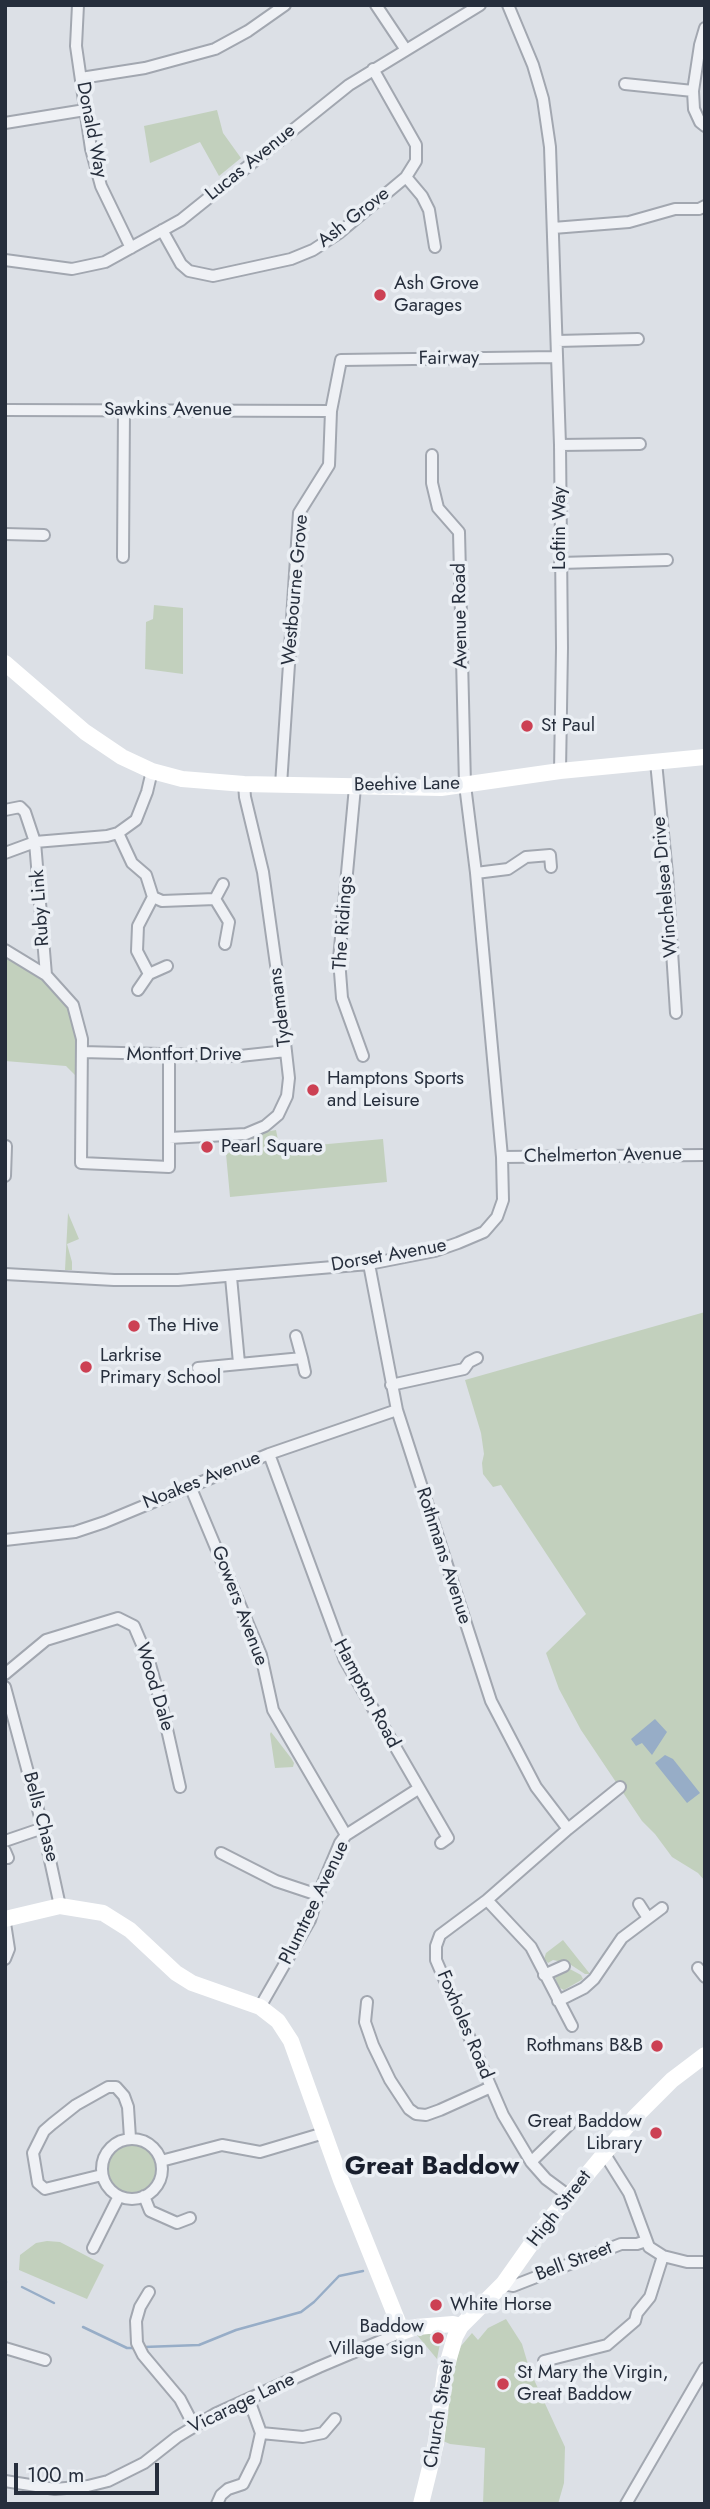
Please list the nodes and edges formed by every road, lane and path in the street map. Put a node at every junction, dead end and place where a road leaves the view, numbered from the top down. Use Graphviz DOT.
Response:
graph roads {
  1 [pos="78,5"];
  2 [pos="285,5"];
  3 [pos="376,5"];
  4 [pos="480,5"];
  5 [pos="508,5"];
  6 [pos="705,28"];
  7 [pos="406,50"];
  8 [pos="373,69"];
  9 [pos="80,78"];
  10 [pos="625,84"];
  11 [pos="694,91"];
  12 [pos="85,110"];
  13 [pos="5,123"];
  14 [pos="705,126"];
  15 [pos="405,177"];
  16 [pos="703,210"];
  17 [pos="553,228"];
  18 [pos="162,230"];
  19 [pos="435,247"];
  20 [pos="131,248"];
  21 [pos="5,260"];
  22 [pos="638,339"];
  23 [pos="557,341"];
  24 [pos="557,357"];
  25 [pos="341,360"];
  26 [pos="5,410"];
  27 [pos="124,410"];
  28 [pos="331,411"];
  29 [pos="640,444"];
  30 [pos="560,445"];
  31 [pos="432,456"];
  32 [pos="5,534"];
  33 [pos="44,535"];
  34 [pos="123,557"];
  35 [pos="667,560"];
  36 [pos="560,563"];
  37 [pos="5,663"];
  38 [pos="705,757"];
  39 [pos="656,762"];
  40 [pos="152,771"];
  41 [pos="560,771"];
  42 [pos="244,784"];
  43 [pos="281,785"];
  44 [pos="465,785"];
  45 [pos="355,787"];
  46 [pos="5,810"];
  47 [pos="118,833"];
  48 [pos="35,842"];
  49 [pos="5,853"];
  50 [pos="551,867"];
  51 [pos="476,873"];
  52 [pos="223,884"];
  53 [pos="153,897"];
  54 [pos="215,900"];
  55 [pos="225,944"];
  56 [pos="5,950"];
  57 [pos="167,966"];
  58 [pos="149,974"];
  59 [pos="46,975"];
  60 [pos="138,990"];
  61 [pos="676,1013"];
  62 [pos="286,1051"];
  63 [pos="82,1052"];
  64 [pos="169,1056"];
  65 [pos="363,1056"];
  66 [pos="169,1138"];
  67 [pos="6,1146"];
  68 [pos="705,1155"];
  69 [pos="502,1157"];
  70 [pos="5,1176"];
  71 [pos="369,1264"];
  72 [pos="5,1274"];
  73 [pos="230,1277"];
  74 [pos="296,1336"];
  75 [pos="302,1358"];
  76 [pos="477,1358"];
  77 [pos="239,1363"];
  78 [pos="198,1368"];
  79 [pos="305,1372"];
  80 [pos="391,1385"];
  81 [pos="397,1410"];
  82 [pos="269,1454"];
  83 [pos="190,1486"];
  84 [pos="5,1540"];
  85 [pos="5,1674"];
  86 [pos="5,1687"];
  87 [pos="17,1735"];
  88 [pos="5,1738"];
  89 [pos="180,1787"];
  90 [pos="620,1787"];
  91 [pos="418,1788"];
  92 [pos="43,1828"];
  93 [pos="568,1829"];
  94 [pos="346,1835"];
  95 [pos="5,1841"];
  96 [pos="440,1843"];
  97 [pos="221,1853"];
  98 [pos="246,1853"];
  99 [pos="242,1864"];
  100 [pos="318,1895"];
  101 [pos="487,1900"];
  102 [pos="639,1904"];
  103 [pos="60,1906"];
  104 [pos="662,1908"];
  105 [pos="648,1918"];
  106 [pos="5,1921"];
  107 [pos="5,1959"];
  108 [pos="564,1966"];
  109 [pos="544,1975"];
  110 [pos="558,2001"];
  111 [pos="368,2002"];
  112 [pos="260,2007"];
  113 [pos="572,2026"];
  114 [pos="705,2055"];
  115 [pos="491,2087"];
  116 [pos="571,2123"];
  117 [pos="324,2133"];
  118 [pos="130,2138"];
  119 [pos="604,2153"];
  120 [pos="162,2161"];
  121 [pos="531,2162"];
  122 [pos="102,2175"];
  123 [pos="119,2196"];
  124 [pos="144,2196"];
  125 [pos="569,2196"];
  126 [pos="190,2218"];
  127 [pos="646,2241"];
  128 [pos="93,2248"];
  129 [pos="663,2256"];
  130 [pos="705,2262"];
  131 [pos="503,2284"];
  132 [pos="143,2296"];
  133 [pos="461,2326"];
  134 [pos="402,2332"];
  135 [pos="5,2348"];
  136 [pos="40,2354"];
  137 [pos="544,2361"];
  138 [pos="705,2368"];
  139 [pos="700,2389"];
  140 [pos="249,2400"];
  141 [pos="335,2420"];
  142 [pos="194,2426"];
  143 [pos="261,2433"];
  144 [pos="5,2481"];
  145 [pos="217,2504"];
  146 [pos="421,2504"];
  147 [pos="626,2504"];
  1 -- 9 [label="street, Donald Way"];
  2 -- 9 [label="street"];
  3 -- 7 [label="street"];
  4 -- 7 [label="street, Lucas Avenue"];
  5 -- 17 [label="street, Loftin Way"];
  6 -- 11 [label="street"];
  7 -- 8 [label="street, Lucas Avenue"];
  8 -- 15 [label="street, Ash Grove"];
  8 -- 18 [label="street, Lucas Avenue"];
  9 -- 12 [label="street, Donald Way"];
  10 -- 11 [label="street"];
  11 -- 14 [label="street"];
  12 -- 13 [label="street"];
  12 -- 20 [label="street, Donald Way"];
  15 -- 18 [label="street, Ash Grove"];
  15 -- 19 [label="street"];
  16 -- 17 [label="street"];
  17 -- 23 [label="street, Loftin Way"];
  18 -- 20 [label="street, Lucas Avenue"];
  20 -- 21 [label="street, Lucas Avenue"];
  22 -- 23 [label="street"];
  23 -- 24 [label="street, Loftin Way"];
  24 -- 25 [label="street, Fairway"];
  24 -- 30 [label="street, Loftin Way"];
  25 -- 28 [label="street, Westbourne Grove"];
  26 -- 27 [label="street, Sawkins Avenue"];
  27 -- 28 [label="street, Sawkins Avenue"];
  27 -- 34 [label="street"];
  28 -- 43 [label="street, Westbourne Grove"];
  29 -- 30 [label="street"];
  30 -- 36 [label="street, Loftin Way"];
  31 -- 44 [label="street, Avenue Road"];
  32 -- 33 [label="street"];
  35 -- 36 [label="street"];
  36 -- 41 [label="street, Loftin Way"];
  37 -- 40 [label="street, Beehive Lane"];
  38 -- 39 [label="street, Beehive Lane"];
  39 -- 41 [label="street, Beehive Lane"];
  39 -- 61 [label="street, Winchelsea Drive"];
  40 -- 42 [label="street, Beehive Lane"];
  40 -- 47 [label="street"];
  41 -- 44 [label="street, Beehive Lane"];
  42 -- 43 [label="street, Beehive Lane"];
  42 -- 62 [label="street, Tydemans"];
  43 -- 45 [label="street, Beehive Lane"];
  44 -- 45 [label="street, Beehive Lane"];
  44 -- 51 [label="street, Dorset Avenue"];
  45 -- 65 [label="street, The Ridings"];
  46 -- 48 [label="street, Ruby Link"];
  47 -- 48 [label="street"];
  47 -- 53 [label="street"];
  48 -- 49 [label="street"];
  48 -- 59 [label="street, Ruby Link"];
  50 -- 51 [label="street"];
  51 -- 69 [label="street, Dorset Avenue"];
  52 -- 54 [label="street"];
  53 -- 54 [label="street"];
  53 -- 58 [label="street"];
  54 -- 55 [label="street"];
  56 -- 59 [label="street"];
  57 -- 58 [label="street"];
  58 -- 60 [label="street"];
  59 -- 63 [label="street"];
  62 -- 64 [label="street, Montfort Drive"];
  62 -- 66 [label="street, Tydemans"];
  63 -- 64 [label="street, Montfort Drive"];
  63 -- 66 [label="street"];
  64 -- 66 [label="street"];
  67 -- 70 [label="street"];
  68 -- 69 [label="street, Chelmerton Avenue"];
  69 -- 71 [label="street, Dorset Avenue"];
  71 -- 73 [label="street, Dorset Avenue"];
  71 -- 80 [label="street, Rothmans Avenue"];
  72 -- 73 [label="street, Dorset Avenue"];
  73 -- 77 [label="street"];
  74 -- 75 [label="street"];
  75 -- 77 [label="street"];
  75 -- 79 [label="street"];
  76 -- 80 [label="street"];
  77 -- 78 [label="street"];
  80 -- 81 [label="street, Rothmans Avenue"];
  81 -- 82 [label="street, Noakes Avenue"];
  81 -- 93 [label="street, Rothmans Avenue"];
  82 -- 83 [label="street, Noakes Avenue"];
  82 -- 91 [label="street, Hampton Road"];
  83 -- 84 [label="street, Noakes Avenue"];
  83 -- 94 [label="street, Gowers Avenue"];
  85 -- 89 [label="street, Wood Dale"];
  86 -- 87 [label="street, Bells Chase"];
  87 -- 88 [label="street"];
  87 -- 92 [label="street, Bells Chase"];
  90 -- 93 [label="street, Foxholes Road"];
  91 -- 94 [label="street, Plumtree Avenue"];
  91 -- 96 [label="street, Hampton Road"];
  92 -- 95 [label="street"];
  92 -- 103 [label="street, Bells Chase"];
  93 -- 101 [label="street, Foxholes Road"];
  94 -- 100 [label="street, Plumtree Avenue"];
  97 -- 99 [label="street"];
  98 -- 99 [label="street"];
  99 -- 100 [label="street"];
  100 -- 112 [label="street, Plumtree Avenue"];
  101 -- 109 [label="street"];
  101 -- 115 [label="street, Foxholes Road"];
  102 -- 105 [label="street"];
  103 -- 106 [label="street"];
  103 -- 112 [label="street"];
  104 -- 105 [label="street"];
  105 -- 110 [label="street"];
  106 -- 107 [label="street"];
  108 -- 109 [label="street"];
  109 -- 110 [label="street"];
  110 -- 113 [label="street"];
  111 -- 115 [label="street"];
  112 -- 117 [label="street"];
  114 -- 119 [label="street, High Street"];
  115 -- 121 [label="street, Foxholes Road"];
  116 -- 121 [label="street"];
  117 -- 120 [label="street"];
  117 -- 134 [label="street"];
  118 -- 120 [label="street"];
  118 -- 122 [label="street"];
  118 -- 122 [label="street"];
  119 -- 125 [label="street, High Street"];
  119 -- 127 [label="street"];
  120 -- 124 [label="street"];
  121 -- 125 [label="street, Foxholes Road"];
  122 -- 123 [label="street"];
  123 -- 124 [label="street"];
  123 -- 128 [label="street"];
  124 -- 126 [label="street"];
  125 -- 131 [label="street, High Street"];
  127 -- 129 [label="street"];
  127 -- 131 [label="street, Bell Street"];
  129 -- 130 [label="street"];
  129 -- 137 [label="street"];
  131 -- 133 [label="street, High Street"];
  132 -- 142 [label="street"];
  133 -- 134 [label="street"];
  133 -- 146 [label="street, Church Street"];
  134 -- 140 [label="street, Vicarage Lane"];
  135 -- 136 [label="street"];
  138 -- 139 [label="street"];
  139 -- 147 [label="street"];
  140 -- 142 [label="street, Vicarage Lane"];
  140 -- 143 [label="street"];
  141 -- 143 [label="street"];
  142 -- 144 [label="street, Vicarage Lane"];
  143 -- 145 [label="street"];
}
